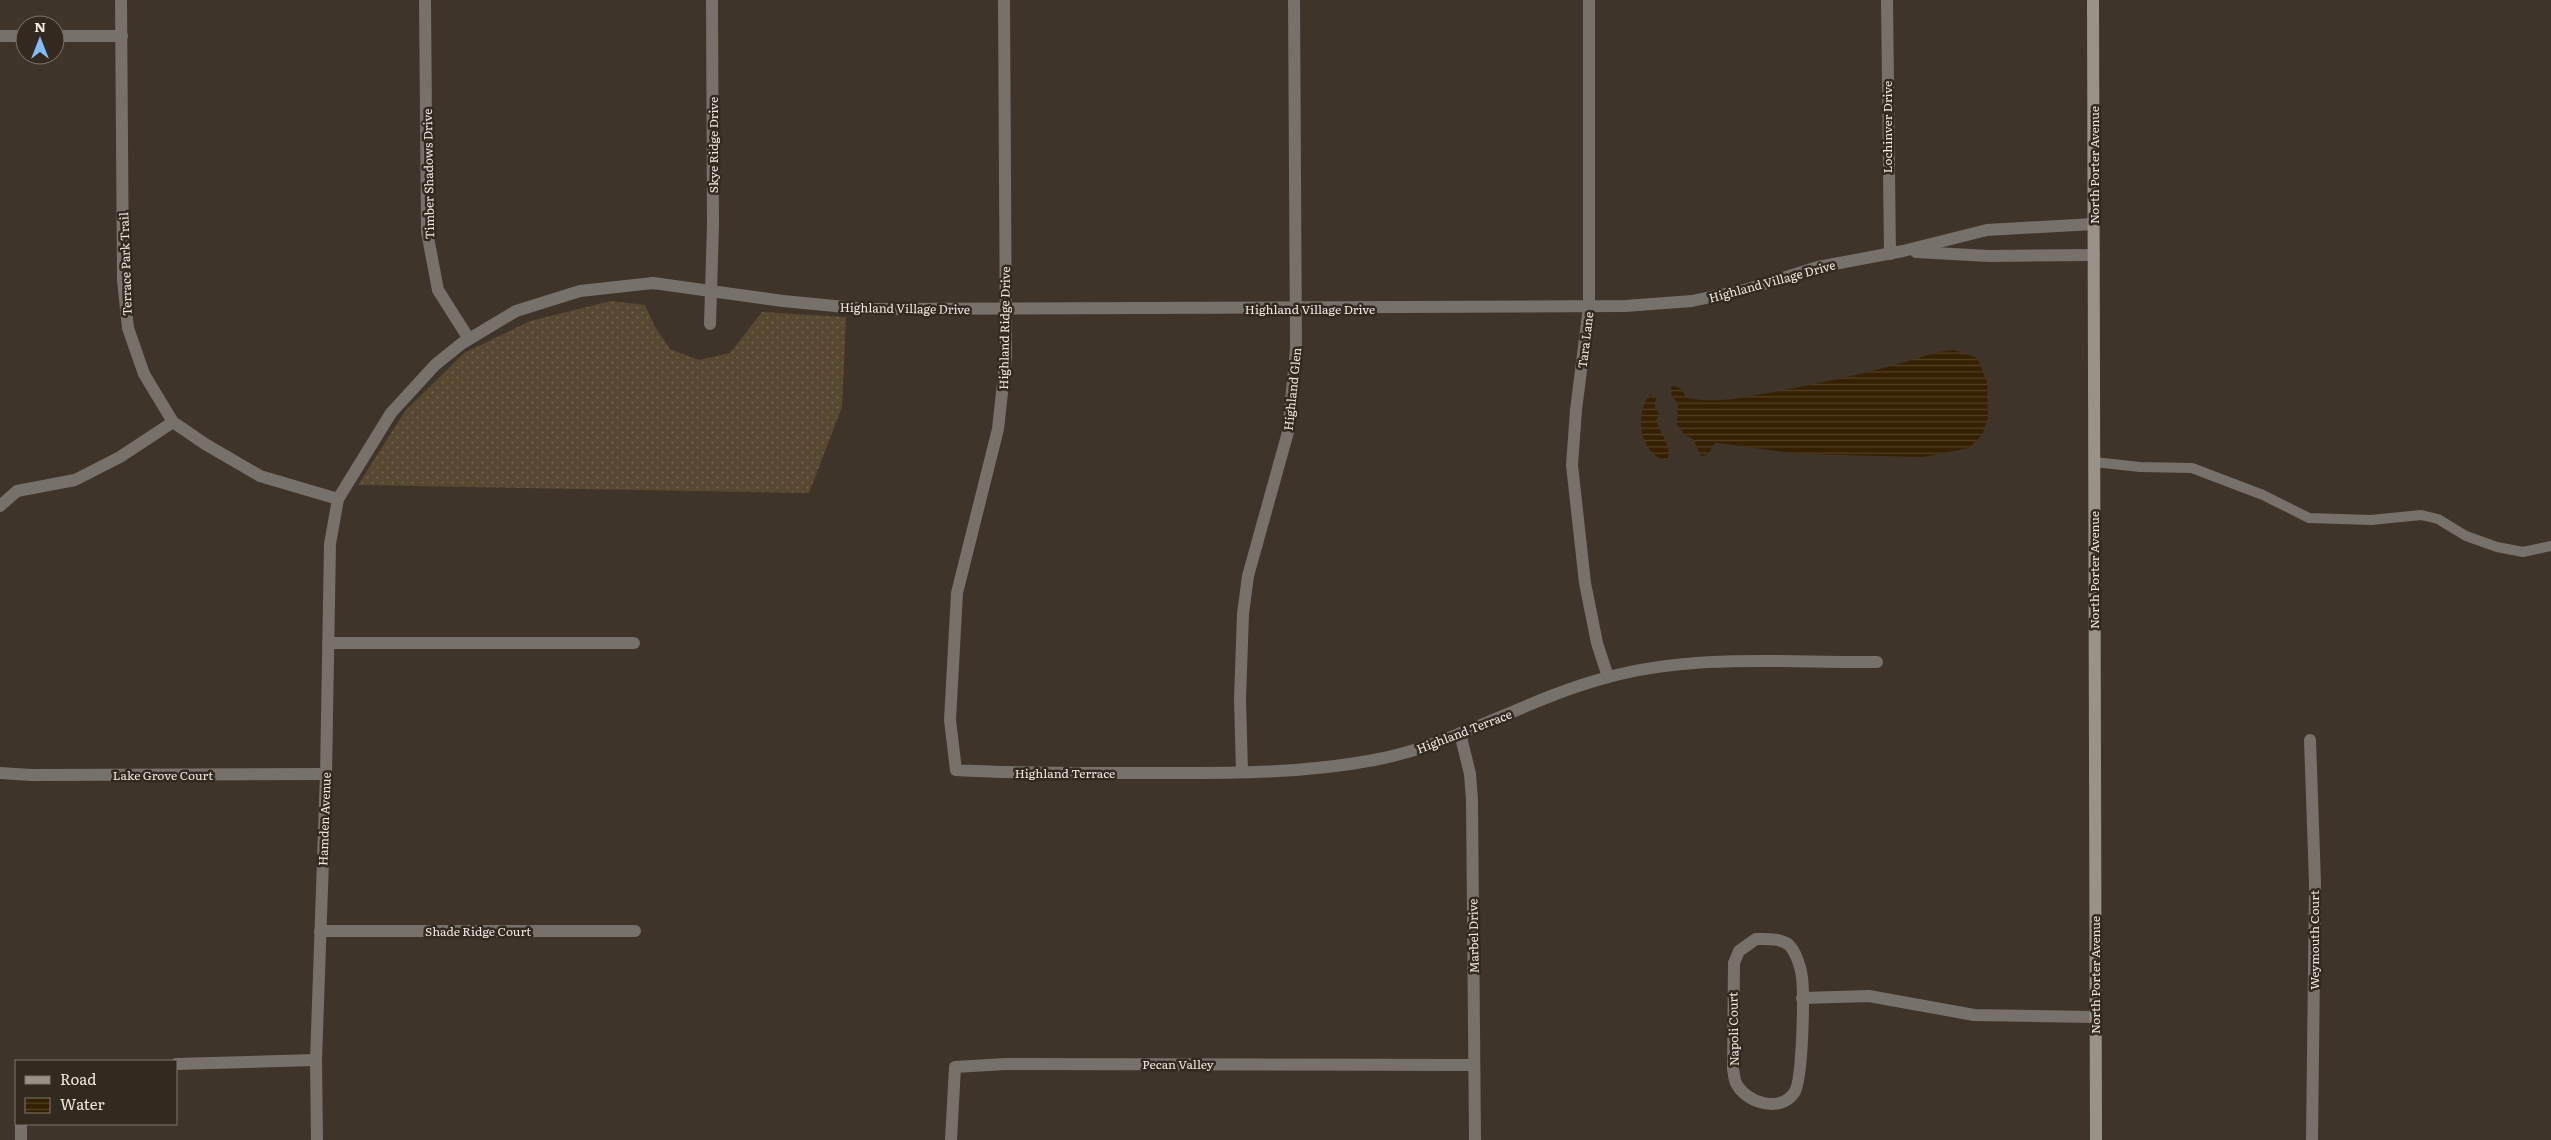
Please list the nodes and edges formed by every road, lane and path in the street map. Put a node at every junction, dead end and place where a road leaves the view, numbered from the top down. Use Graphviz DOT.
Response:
graph roads {
  1 [pos="122,0"];
  2 [pos="425,0"];
  3 [pos="712,0"];
  4 [pos="1004,0"];
  5 [pos="1294,0"];
  6 [pos="1588,0"];
  7 [pos="1887,0"];
  8 [pos="2093,0"];
  9 [pos="0,36"];
  10 [pos="15,36"];
  11 [pos="65,36"];
  12 [pos="122,36"];
  13 [pos="2094,224"];
  14 [pos="1903,251"];
  15 [pos="1890,254"];
  16 [pos="2094,255"];
  17 [pos="712,290"];
  18 [pos="1589,307"];
  19 [pos="1006,309"];
  20 [pos="1296,309"];
  21 [pos="710,324"];
  22 [pos="469,339"];
  23 [pos="173,422"];
  24 [pos="2094,462"];
  25 [pos="338,499"];
  26 [pos="0,506"];
  27 [pos="2551,546"];
  28 [pos="328,642"];
  29 [pos="634,642"];
  30 [pos="1877,662"];
  31 [pos="1608,677"];
  32 [pos="1460,734"];
  33 [pos="2310,740"];
  34 [pos="956,770"];
  35 [pos="1242,772"];
  36 [pos="0,773"];
  37 [pos="326,774"];
  38 [pos="320,931"];
  39 [pos="636,931"];
  40 [pos="1802,998"];
  41 [pos="2095,1017"];
  42 [pos="316,1060"];
  43 [pos="178,1064"];
  44 [pos="1474,1065"];
  45 [pos="21,1125"];
  46 [pos="21,1140"];
  47 [pos="317,1140"];
  48 [pos="952,1140"];
  49 [pos="1475,1140"];
  50 [pos="2096,1140"];
  51 [pos="2312,1140"];
  1 -- 12 [label="street, Terrace Park Trail"];
  2 -- 22 [label="street, Timber Shadows Drive"];
  3 -- 17 [label="street, Skye Ridge Drive"];
  4 -- 19 [label="street, Highland Ridge Drive"];
  5 -- 20 [label="street, Highland Glen"];
  6 -- 18 [label="street, Tara Lane"];
  7 -- 15 [label="street, Lochinver Drive"];
  8 -- 13 [label="main road, North Porter Avenue"];
  9 -- 10 [label="street"];
  11 -- 12 [label="street"];
  12 -- 23 [label="street, Terrace Park Trail"];
  13 -- 14 [label="street, Highland Village Drive"];
  13 -- 16 [label="main road, North Porter Avenue"];
  14 -- 15 [label="street, Highland Village Drive"];
  14 -- 16 [label="street, Highland Village Drive"];
  15 -- 18 [label="street, Highland Village Drive"];
  16 -- 24 [label="main road, North Porter Avenue"];
  17 -- 19 [label="street, Highland Village Drive"];
  17 -- 21 [label="street"];
  17 -- 22 [label="street, Highland Village Drive"];
  18 -- 20 [label="street, Highland Village Drive"];
  18 -- 31 [label="street, Tara Lane"];
  19 -- 20 [label="street, Highland Village Drive"];
  19 -- 34 [label="street, Highland Ridge Drive"];
  20 -- 35 [label="street, Highland Glen"];
  22 -- 25 [label="street, Highland Village Drive"];
  23 -- 25 [label="street, Terrace Park Trail"];
  23 -- 26 [label="street"];
  24 -- 27 [label="lane"];
  24 -- 41 [label="main road, North Porter Avenue"];
  25 -- 28 [label="street, Hamden Avenue"];
  28 -- 29 [label="street"];
  28 -- 37 [label="street, Hamden Avenue"];
  30 -- 31 [label="street, Highland Terrace"];
  31 -- 32 [label="street, Highland Terrace"];
  32 -- 35 [label="street, Highland Terrace"];
  32 -- 44 [label="street, Marbel Drive"];
  33 -- 51 [label="street, Weymouth Court"];
  34 -- 35 [label="street, Highland Terrace"];
  36 -- 37 [label="street, Lake Grove Court"];
  37 -- 38 [label="street, Hamden Avenue"];
  38 -- 39 [label="street, Shade Ridge Court"];
  38 -- 42 [label="street, Hamden Avenue"];
  40 -- 40 [label="street, Napoli Court"];
  40 -- 41 [label="street"];
  41 -- 50 [label="main road, North Porter Avenue"];
  42 -- 43 [label="street"];
  42 -- 47 [label="street, Hamden Avenue"];
  44 -- 48 [label="street, Pecan Valley"];
  44 -- 49 [label="street, Marbel Drive"];
  45 -- 46 [label="street"];
}
